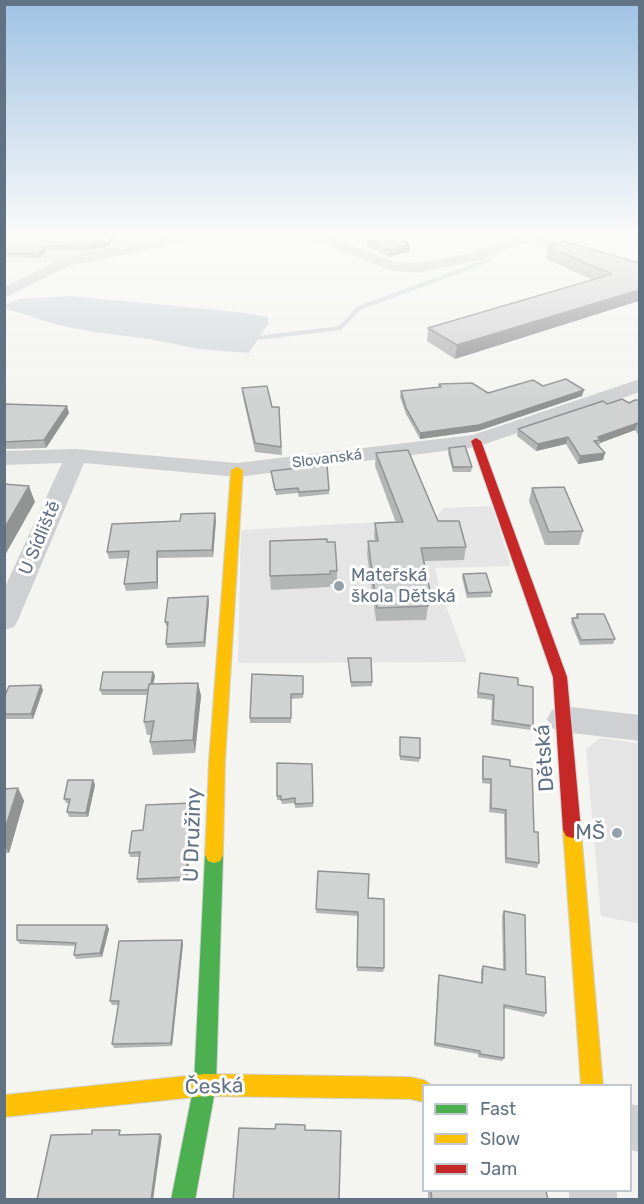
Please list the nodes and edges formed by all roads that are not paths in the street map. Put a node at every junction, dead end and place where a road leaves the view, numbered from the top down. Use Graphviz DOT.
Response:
graph roads {
  1 [pos="639,385"];
  2 [pos="476,441"];
  3 [pos="76,456"];
  4 [pos="4,458"];
  5 [pos="237,470"];
  6 [pos="4,620"];
  7 [pos="563,719"];
  8 [pos="639,728"];
  9 [pos="592,1084"];
  10 [pos="205,1085"];
  11 [pos="422,1091"];
  12 [pos="4,1106"];
  13 [pos="183,1200"];
  1 -- 2 [label="street, Slovanská"];
  2 -- 5 [label="street, Slovanská"];
  2 -- 7 [label="street, Dětská"];
  3 -- 4 [label="street, Slovanská"];
  3 -- 5 [label="street, Slovanská"];
  3 -- 6 [label="street, U Sídliště"];
  5 -- 10 [label="street, U Družiny"];
  7 -- 8 [label="street"];
  7 -- 9 [label="street, Dětská"];
  10 -- 11 [label="street, Česká"];
  10 -- 12 [label="street, Česká"];
  10 -- 13 [label="street, U Družiny"];
}
